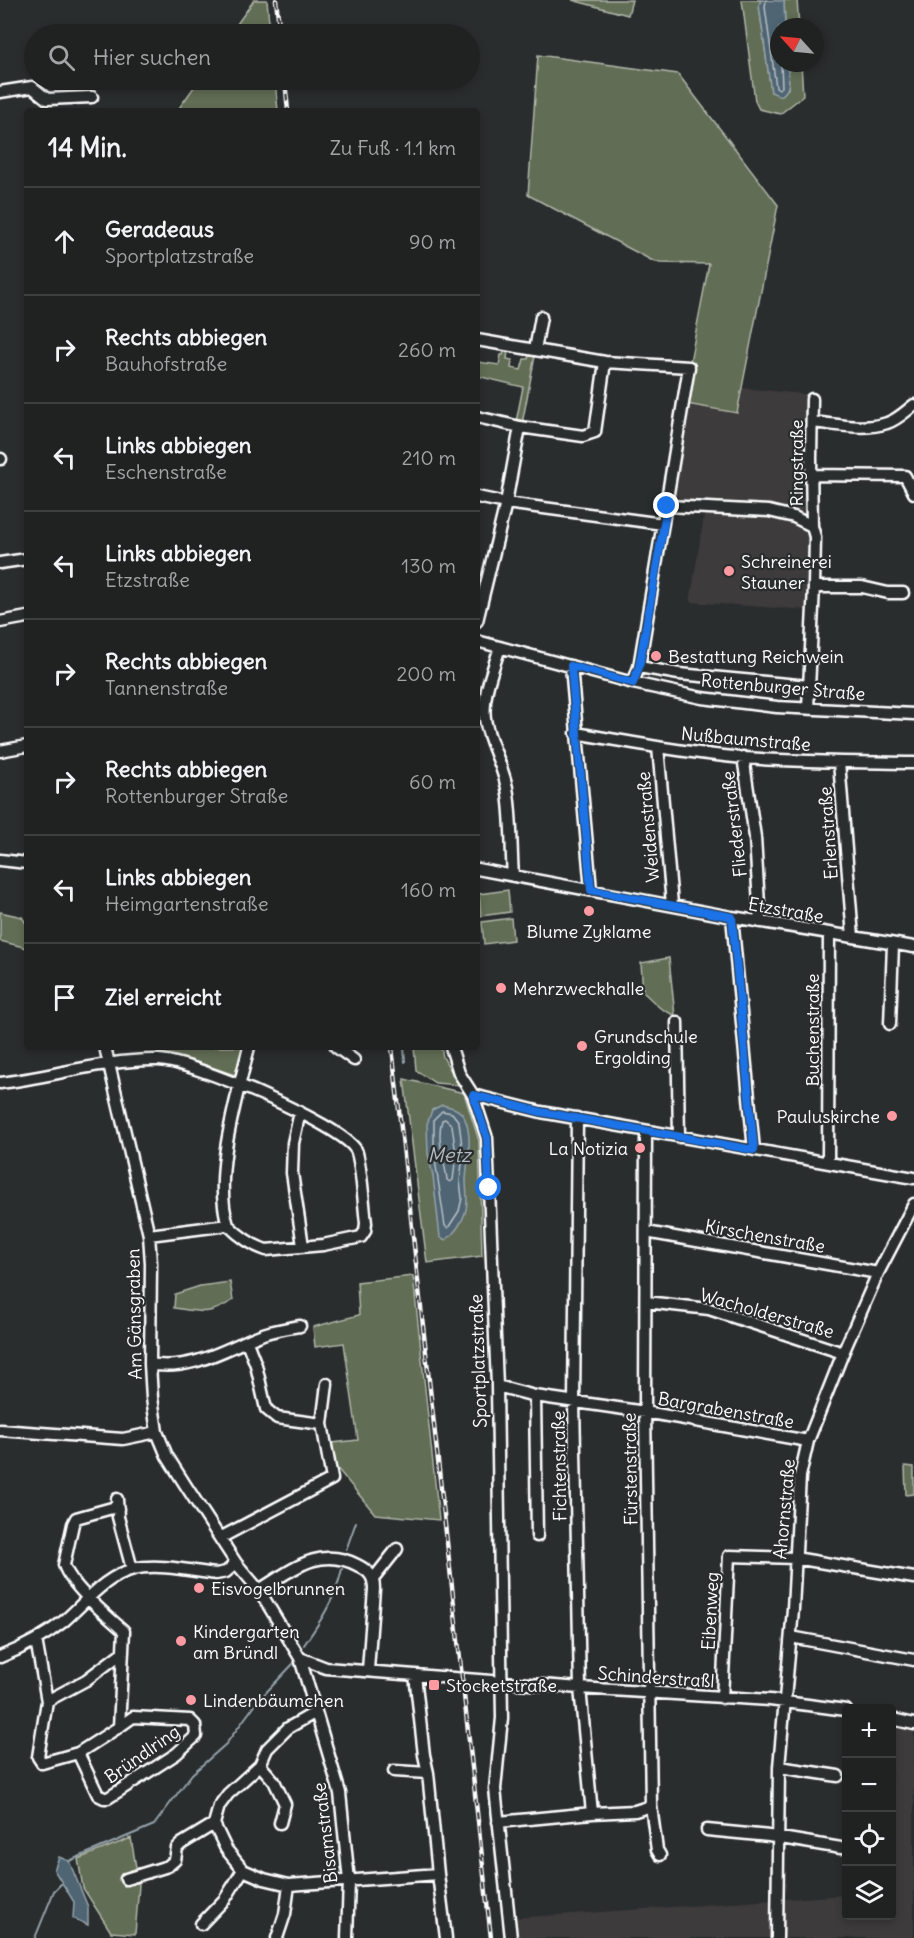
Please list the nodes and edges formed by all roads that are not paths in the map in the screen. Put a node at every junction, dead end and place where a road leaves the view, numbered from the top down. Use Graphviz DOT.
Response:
graph roads {
  1 [pos="24,88"];
  2 [pos="36,90"];
  3 [pos="0,92"];
  4 [pos="92,97"];
  5 [pos="541,317"];
  6 [pos="480,341"];
  7 [pos="535,350"];
  8 [pos="605,362"];
  9 [pos="812,399"];
  10 [pos="914,405"];
  11 [pos="480,418"];
  12 [pos="812,422"];
  13 [pos="520,428"];
  14 [pos="812,475"];
  15 [pos="914,493"];
  16 [pos="480,497"];
  17 [pos="506,503"];
  18 [pos="667,506"];
  19 [pos="663,524"];
  20 [pos="812,525"];
  21 [pos="24,559"];
  22 [pos="0,563"];
  23 [pos="814,587"];
  24 [pos="903,593"];
  25 [pos="480,609"];
  26 [pos="24,618"];
  27 [pos="0,622"];
  28 [pos="480,642"];
  29 [pos="500,647"];
  30 [pos="571,666"];
  31 [pos="639,667"];
  32 [pos="633,683"];
  33 [pos="809,686"];
  34 [pos="808,708"];
  35 [pos="914,714"];
  36 [pos="576,733"];
  37 [pos="24,747"];
  38 [pos="658,747"];
  39 [pos="0,751"];
  40 [pos="743,758"];
  41 [pos="839,762"];
  42 [pos="914,763"];
  43 [pos="0,860"];
  44 [pos="24,863"];
  45 [pos="480,870"];
  46 [pos="513,876"];
  47 [pos="591,890"];
  48 [pos="672,904"];
  49 [pos="732,917"];
  50 [pos="760,922"];
  51 [pos="829,933"];
  52 [pos="853,937"];
  53 [pos="893,944"];
  54 [pos="914,947"];
  55 [pos="676,1022"];
  56 [pos="890,1024"];
  57 [pos="106,1050"];
  58 [pos="248,1050"];
  59 [pos="340,1050"];
  60 [pos="452,1050"];
  61 [pos="354,1060"];
  62 [pos="109,1065"];
  63 [pos="0,1083"];
  64 [pos="239,1086"];
  65 [pos="473,1095"];
  66 [pos="300,1112"];
  67 [pos="577,1118"];
  68 [pos="646,1131"];
  69 [pos="680,1137"];
  70 [pos="754,1150"];
  71 [pos="828,1162"];
  72 [pos="914,1178"];
  73 [pos="914,1204"];
  74 [pos="228,1225"];
  75 [pos="646,1232"];
  76 [pos="149,1235"];
  77 [pos="303,1246"];
  78 [pos="878,1273"];
  79 [pos="646,1302"];
  80 [pos="300,1326"];
  81 [pos="247,1342"];
  82 [pos="843,1353"];
  83 [pos="150,1364"];
  84 [pos="327,1384"];
  85 [pos="496,1386"];
  86 [pos="535,1396"];
  87 [pos="574,1403"];
  88 [pos="645,1412"];
  89 [pos="322,1424"];
  90 [pos="0,1430"];
  91 [pos="157,1432"];
  92 [pos="808,1441"];
  93 [pos="537,1536"];
  94 [pos="220,1538"];
  95 [pos="397,1549"];
  96 [pos="795,1558"];
  97 [pos="236,1563"];
  98 [pos="132,1569"];
  99 [pos="375,1578"];
  100 [pos="914,1578"];
  101 [pos="259,1590"];
  102 [pos="88,1598"];
  103 [pos="791,1637"];
  104 [pos="36,1640"];
  105 [pos="123,1652"];
  106 [pos="0,1657"];
  107 [pos="300,1658"];
  108 [pos="914,1660"];
  109 [pos="368,1670"];
  110 [pos="415,1675"];
  111 [pos="500,1681"];
  112 [pos="580,1688"];
  113 [pos="650,1692"];
  114 [pos="722,1698"];
  115 [pos="47,1701"];
  116 [pos="785,1702"];
  117 [pos="842,1709"];
  118 [pos="316,1712"];
  119 [pos="896,1720"];
  120 [pos="914,1724"];
  121 [pos="119,1727"];
  122 [pos="78,1753"];
  123 [pos="260,1765"];
  124 [pos="779,1767"];
  125 [pos="394,1771"];
  126 [pos="428,1773"];
  127 [pos="838,1776"];
  128 [pos="651,1806"];
  129 [pos="592,1813"];
  130 [pos="498,1822"];
  131 [pos="280,1823"];
  132 [pos="214,1824"];
  133 [pos="707,1830"];
  134 [pos="778,1838"];
  135 [pos="841,1848"];
  136 [pos="660,1855"];
  137 [pos="243,1870"];
  138 [pos="438,1874"];
  139 [pos="126,1879"];
  140 [pos="349,1881"];
  141 [pos="289,1885"];
  142 [pos="201,1924"];
  143 [pos="277,1938"];
  144 [pos="347,1938"];
  145 [pos="446,1938"];
  146 [pos="511,1938"];
  147 [pos="777,1938"];
  1 -- 3 [label="street"];
  2 -- 4 [label="street"];
  5 -- 7 [label="street"];
  6 -- 7 [label="street"];
  7 -- 8 [label="street"];
  8 -- 13 [label="street"];
  8 -- 18 [label="street"];
  9 -- 12 [label="street, Ringstraße"];
  10 -- 12 [label="street"];
  11 -- 13 [label="street"];
  12 -- 14 [label="street, Ringstraße"];
  13 -- 17 [label="street"];
  14 -- 15 [label="street"];
  14 -- 20 [label="street, Ringstraße"];
  16 -- 17 [label="street"];
  17 -- 19 [label="street"];
  17 -- 25 [label="street"];
  18 -- 19 [label="street"];
  18 -- 20 [label="street, Ringstraße"];
  19 -- 31 [label="street"];
  20 -- 23 [label="street, Ringstraße"];
  21 -- 22 [label="street"];
  23 -- 24 [label="street"];
  23 -- 33 [label="street, Ringstraße"];
  26 -- 27 [label="street"];
  28 -- 29 [label="street, Rottenburger Straße"];
  29 -- 30 [label="street, Rottenburger Straße"];
  29 -- 46 [label="street"];
  30 -- 32 [label="street, Rottenburger Straße"];
  30 -- 36 [label="street"];
  31 -- 32 [label="street"];
  31 -- 33 [label="street"];
  32 -- 34 [label="street, Rottenburger Straße"];
  33 -- 34 [label="street, Ringstraße"];
  34 -- 35 [label="street, Rottenburger Straße"];
  36 -- 38 [label="street, Nußbaumstraße"];
  36 -- 47 [label="street"];
  37 -- 39 [label="street"];
  38 -- 40 [label="street, Nußbaumstraße"];
  38 -- 48 [label="street, Weidenstraße"];
  40 -- 41 [label="street, Nußbaumstraße"];
  40 -- 50 [label="street, Fliederstraße"];
  41 -- 42 [label="street, Nußbaumstraße"];
  41 -- 52 [label="street, Erlenstraße"];
  43 -- 44 [label="street"];
  45 -- 46 [label="street, Etzstraße"];
  46 -- 47 [label="street, Etzstraße"];
  47 -- 48 [label="street, Etzstraße"];
  48 -- 49 [label="street, Etzstraße"];
  49 -- 50 [label="street, Etzstraße"];
  49 -- 70 [label="street"];
  50 -- 51 [label="street, Etzstraße"];
  51 -- 52 [label="street, Etzstraße"];
  51 -- 71 [label="street, Buchenstraße"];
  52 -- 53 [label="street, Etzstraße"];
  53 -- 54 [label="street, Etzstraße"];
  53 -- 56 [label="street"];
  55 -- 69 [label="street"];
  57 -- 62 [label="street, Am Gänsgraben"];
  58 -- 64 [label="street"];
  59 -- 61 [label="street"];
  60 -- 65 [label="street, Sportplatzstraße"];
  62 -- 63 [label="street"];
  62 -- 64 [label="street"];
  62 -- 76 [label="street, Am Gänsgraben"];
  64 -- 66 [label="street"];
  64 -- 74 [label="street"];
  65 -- 67 [label="street"];
  65 -- 85 [label="street, Sportplatzstraße"];
  66 -- 77 [label="street"];
  66 -- 77 [label="street"];
  67 -- 68 [label="street"];
  67 -- 87 [label="street, Fichtenstraße"];
  68 -- 69 [label="street"];
  68 -- 75 [label="street, Fürstenstraße"];
  69 -- 70 [label="street"];
  70 -- 71 [label="street"];
  71 -- 72 [label="street"];
  73 -- 78 [label="street, Ahornstraße"];
  74 -- 76 [label="street"];
  74 -- 77 [label="street"];
  75 -- 78 [label="street, Kirschenstraße"];
  75 -- 79 [label="street, Fürstenstraße"];
  76 -- 83 [label="street, Am Gänsgraben"];
  78 -- 82 [label="street, Ahornstraße"];
  79 -- 82 [label="street, Wacholderstraße"];
  79 -- 88 [label="street, Fürstenstraße"];
  80 -- 81 [label="street"];
  81 -- 83 [label="street"];
  81 -- 89 [label="street"];
  82 -- 92 [label="street, Ahornstraße"];
  83 -- 91 [label="street, Am Gänsgraben"];
  84 -- 89 [label="street"];
  85 -- 86 [label="street, Bargrabenstraße"];
  85 -- 111 [label="street, Sportplatzstraße"];
  86 -- 87 [label="street, Bargrabenstraße"];
  86 -- 93 [label="street, Fichtenstraße"];
  87 -- 88 [label="street, Bargrabenstraße"];
  87 -- 112 [label="street, Fichtenstraße"];
  88 -- 92 [label="street, Bargrabenstraße"];
  88 -- 113 [label="street, Fürstenstraße"];
  89 -- 94 [label="street"];
  90 -- 91 [label="street"];
  91 -- 94 [label="street, Am Gänsgraben"];
  92 -- 96 [label="street, Ahornstraße"];
  94 -- 97 [label="street, Am Gänsgraben"];
  95 -- 99 [label="street"];
  96 -- 100 [label="street"];
  96 -- 103 [label="street, Ahornstraße"];
  96 -- 114 [label="street, Eibenweg"];
  97 -- 98 [label="street"];
  97 -- 101 [label="street, Am Gänsgraben"];
  98 -- 102 [label="street"];
  98 -- 102 [label="street"];
  99 -- 101 [label="street"];
  99 -- 109 [label="street"];
  101 -- 107 [label="street, Bisamstraße"];
  102 -- 104 [label="street"];
  102 -- 105 [label="street, Bründlring"];
  103 -- 108 [label="street"];
  103 -- 116 [label="street, Ahornstraße"];
  104 -- 106 [label="street"];
  104 -- 115 [label="street, Bründlring"];
  105 -- 115 [label="street"];
  105 -- 121 [label="street, Bründlring"];
  107 -- 109 [label="street, Schinderstraßl"];
  107 -- 118 [label="street, Bisamstraße"];
  109 -- 110 [label="street, Schinderstraßl"];
  110 -- 111 [label="street, Schinderstraßl"];
  110 -- 126 [label="street"];
  111 -- 112 [label="street, Schinderstraßl"];
  111 -- 130 [label="street, Sportplatzstraße"];
  112 -- 113 [label="street, Schinderstraßl"];
  112 -- 129 [label="street, Fichtenstraße"];
  113 -- 114 [label="street, Schinderstraßl"];
  113 -- 128 [label="street, Fürstenstraße"];
  114 -- 116 [label="street, Schinderstraßl"];
  115 -- 122 [label="street, Bründlring"];
  116 -- 117 [label="street, Schinderstraßl"];
  116 -- 124 [label="street, Ahornstraße"];
  118 -- 123 [label="street"];
  118 -- 140 [label="street, Bisamstraße"];
  119 -- 120 [label="street"];
  121 -- 122 [label="street, Bründlring"];
  121 -- 122 [label="street, Bründlring"];
  123 -- 131 [label="street"];
  123 -- 132 [label="street"];
  124 -- 127 [label="street"];
  124 -- 134 [label="street, Ahornstraße"];
  125 -- 126 [label="street"];
  126 -- 138 [label="street"];
  128 -- 129 [label="street"];
  128 -- 136 [label="street, Fürstenstraße"];
  129 -- 130 [label="street"];
  130 -- 146 [label="street, Sportplatzstraße"];
  132 -- 137 [label="street"];
  132 -- 139 [label="street"];
  133 -- 134 [label="street"];
  134 -- 135 [label="street"];
  134 -- 147 [label="street, Ahornstraße"];
  137 -- 141 [label="street"];
  137 -- 142 [label="street"];
  138 -- 140 [label="street"];
  138 -- 145 [label="street"];
  140 -- 141 [label="street"];
  140 -- 144 [label="street, Bisamstraße"];
  141 -- 143 [label="street"];
}
